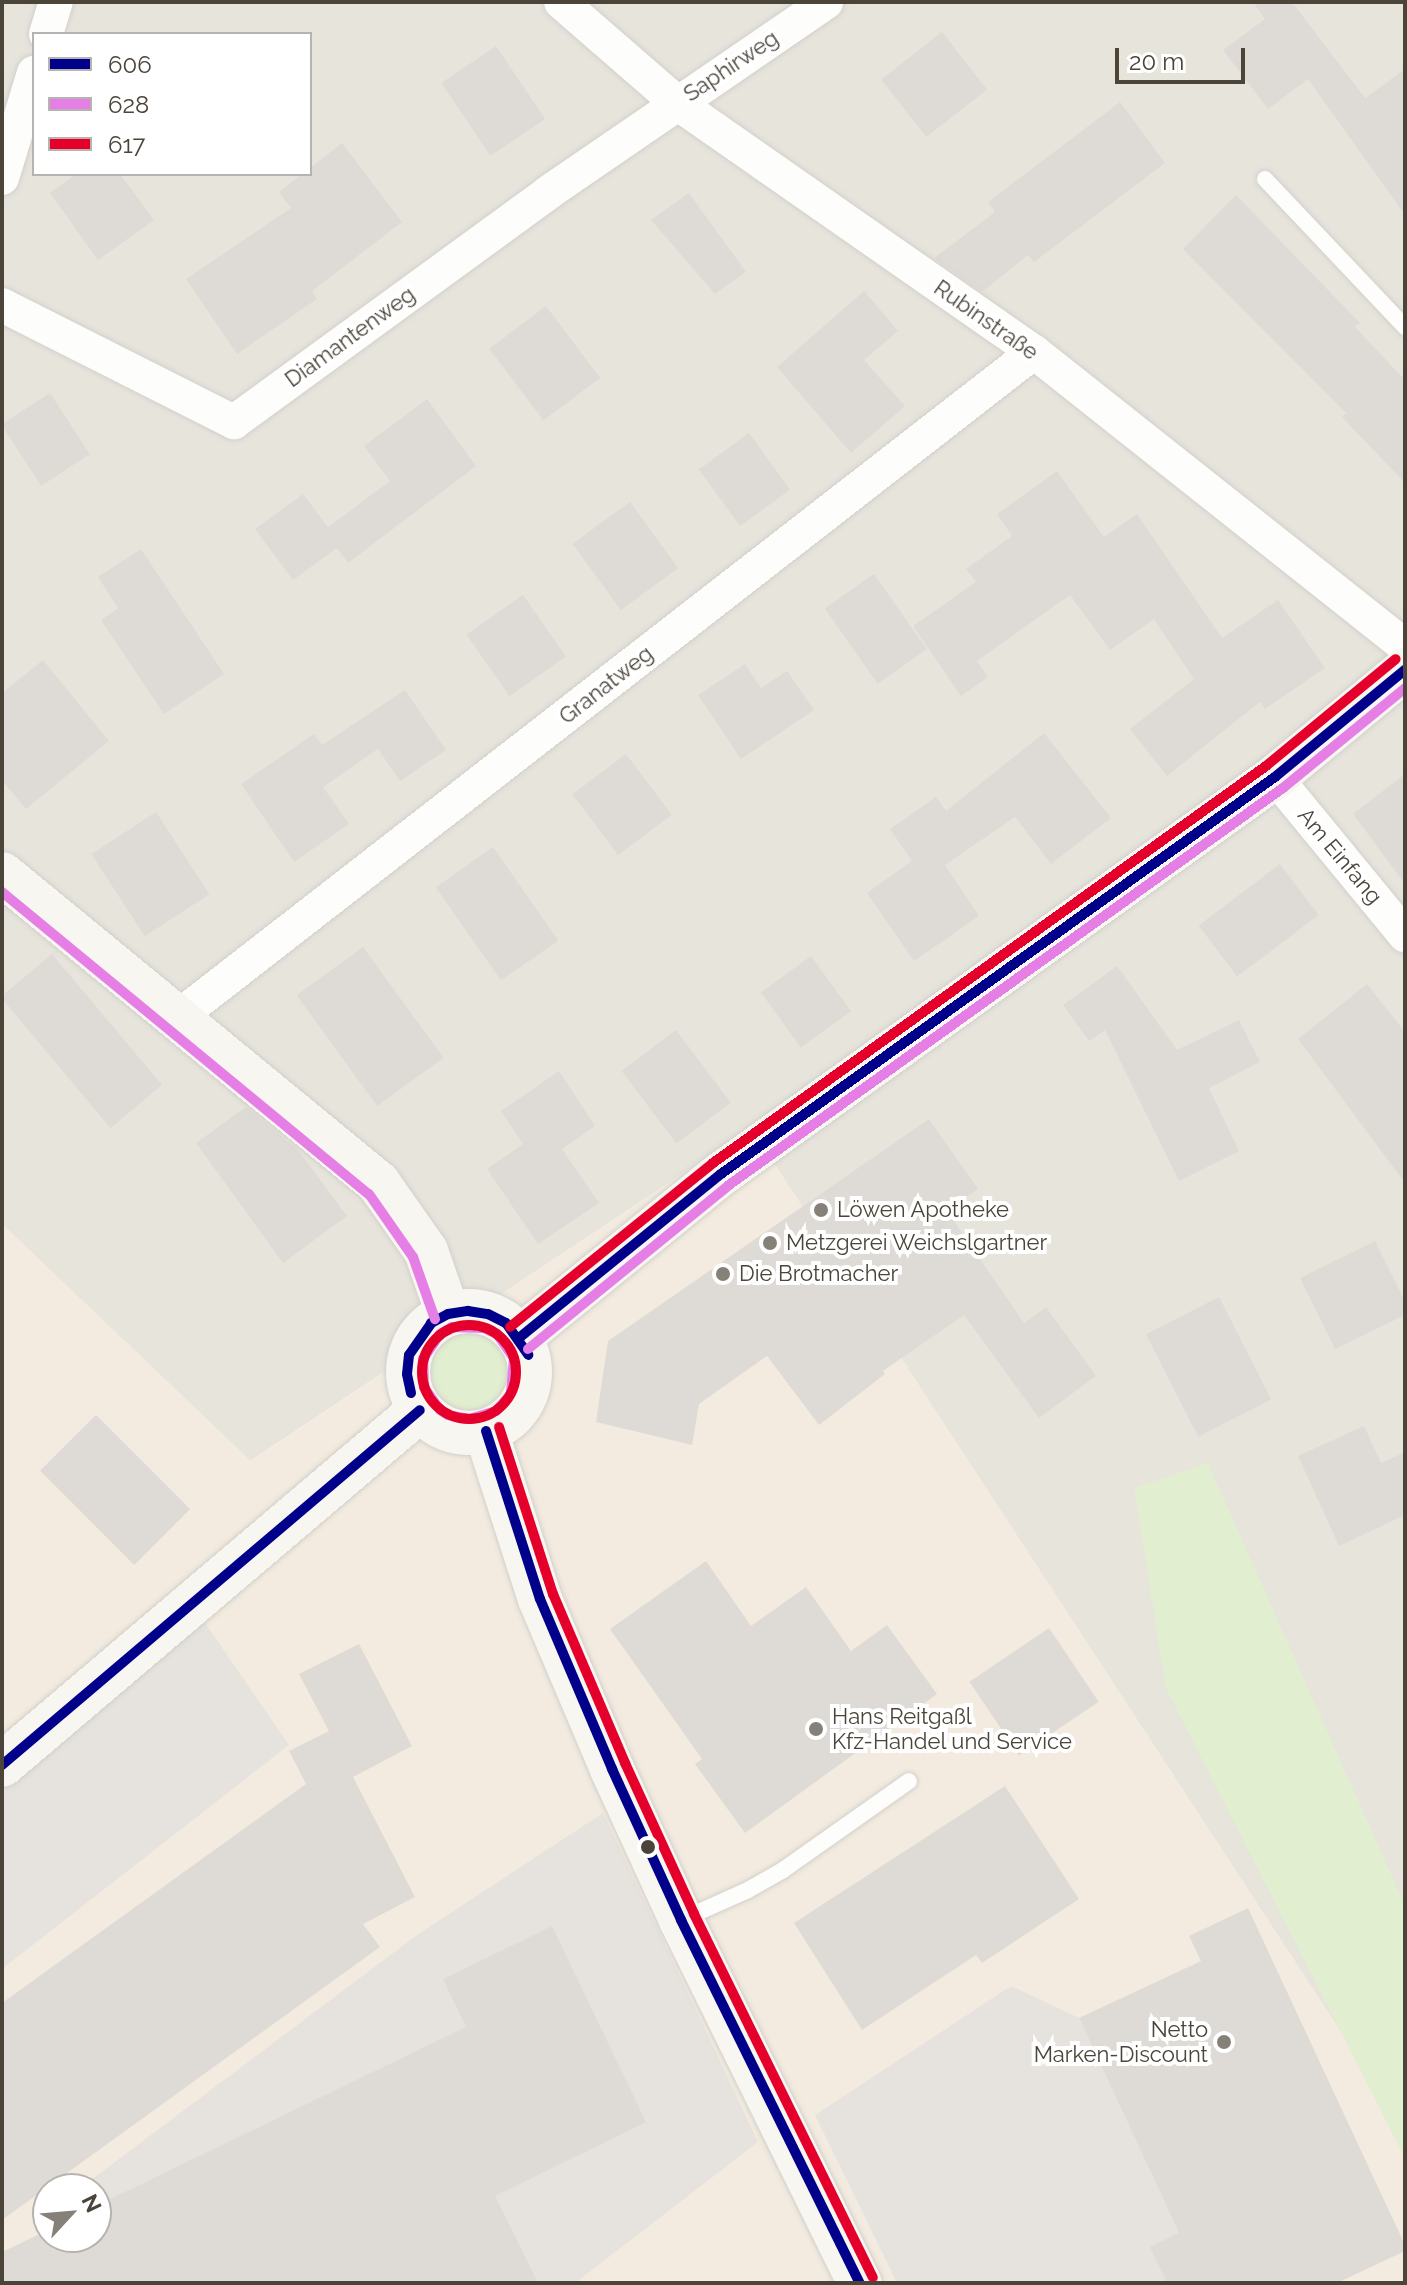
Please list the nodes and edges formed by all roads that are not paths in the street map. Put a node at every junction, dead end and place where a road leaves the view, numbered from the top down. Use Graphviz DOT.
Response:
graph roads {
  1 [pos="56,2"];
  2 [pos="561,2"];
  3 [pos="826,2"];
  4 [pos="47,32"];
  5 [pos="32,80"];
  6 [pos="677,103"];
  7 [pos="2,178"];
  8 [pos="1265,179"];
  9 [pos="2,305"];
  10 [pos="1405,327"];
  11 [pos="1034,352"];
  12 [pos="1405,646"];
  13 [pos="1405,670"];
  14 [pos="1275,777"];
  15 [pos="2,874"];
  16 [pos="1405,935"];
  17 [pos="178,1017"];
  18 [pos="448,1314"];
  19 [pos="519,1338"];
  20 [pos="420,1410"];
  21 [pos="486,1431"];
  22 [pos="2,1765"];
  23 [pos="909,1781"];
  24 [pos="681,1920"];
  25 [pos="860,2283"];
  1 -- 4 [label="street"];
  2 -- 6 [label="street, Rubinstraße"];
  3 -- 6 [label="street, Saphirweg"];
  5 -- 7 [label="street"];
  6 -- 9 [label="street, Diamantenweg"];
  6 -- 11 [label="street, Rubinstraße"];
  8 -- 10 [label="lane"];
  11 -- 12 [label="street, Rubinstraße"];
  11 -- 17 [label="street, Granatweg"];
  13 -- 14 [label="street"];
  14 -- 16 [label="street, Am Einfang"];
  14 -- 19 [label="street"];
  15 -- 17 [label="street"];
  17 -- 18 [label="street"];
  18 -- 19 [label="street"];
  18 -- 20 [label="street"];
  19 -- 21 [label="street"];
  20 -- 21 [label="street"];
  20 -- 22 [label="street"];
  21 -- 24 [label="street"];
  23 -- 24 [label="lane"];
  24 -- 25 [label="street"];
}
